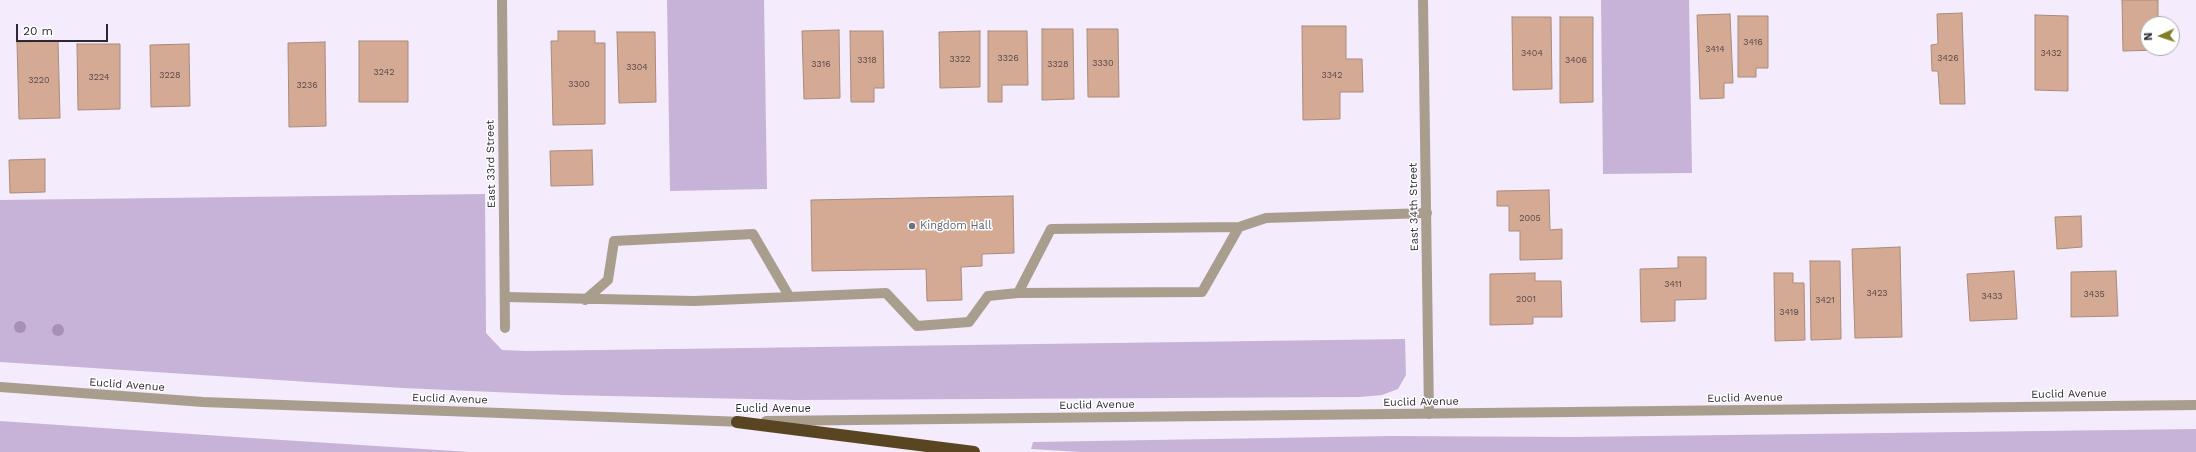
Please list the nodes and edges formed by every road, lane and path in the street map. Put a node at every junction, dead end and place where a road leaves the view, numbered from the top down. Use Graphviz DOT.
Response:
graph roads {
  1 [pos="502,0"];
  2 [pos="1423,0"];
  3 [pos="1426,213"];
  4 [pos="1239,227"];
  5 [pos="1018,293"];
  6 [pos="789,296"];
  7 [pos="505,297"];
  8 [pos="585,300"];
  9 [pos="505,328"];
  10 [pos="0,387"];
  11 [pos="2196,405"];
  12 [pos="1429,414"];
  13 [pos="736,422"];
  14 [pos="974,452"];
  1 -- 7 [label="street, East 33rd Street"];
  2 -- 3 [label="street, East 34th Street"];
  3 -- 4 [label="street"];
  3 -- 12 [label="street, East 34th Street"];
  4 -- 5 [label="street"];
  4 -- 5 [label="street"];
  5 -- 6 [label="street"];
  6 -- 8 [label="street"];
  6 -- 8 [label="street"];
  7 -- 8 [label="street"];
  7 -- 9 [label="street, East 33rd Street"];
  10 -- 13 [label="street, Euclid Avenue"];
  11 -- 12 [label="street, Euclid Avenue"];
  12 -- 13 [label="street, Euclid Avenue"];
  13 -- 14 [label="highway"];
}
